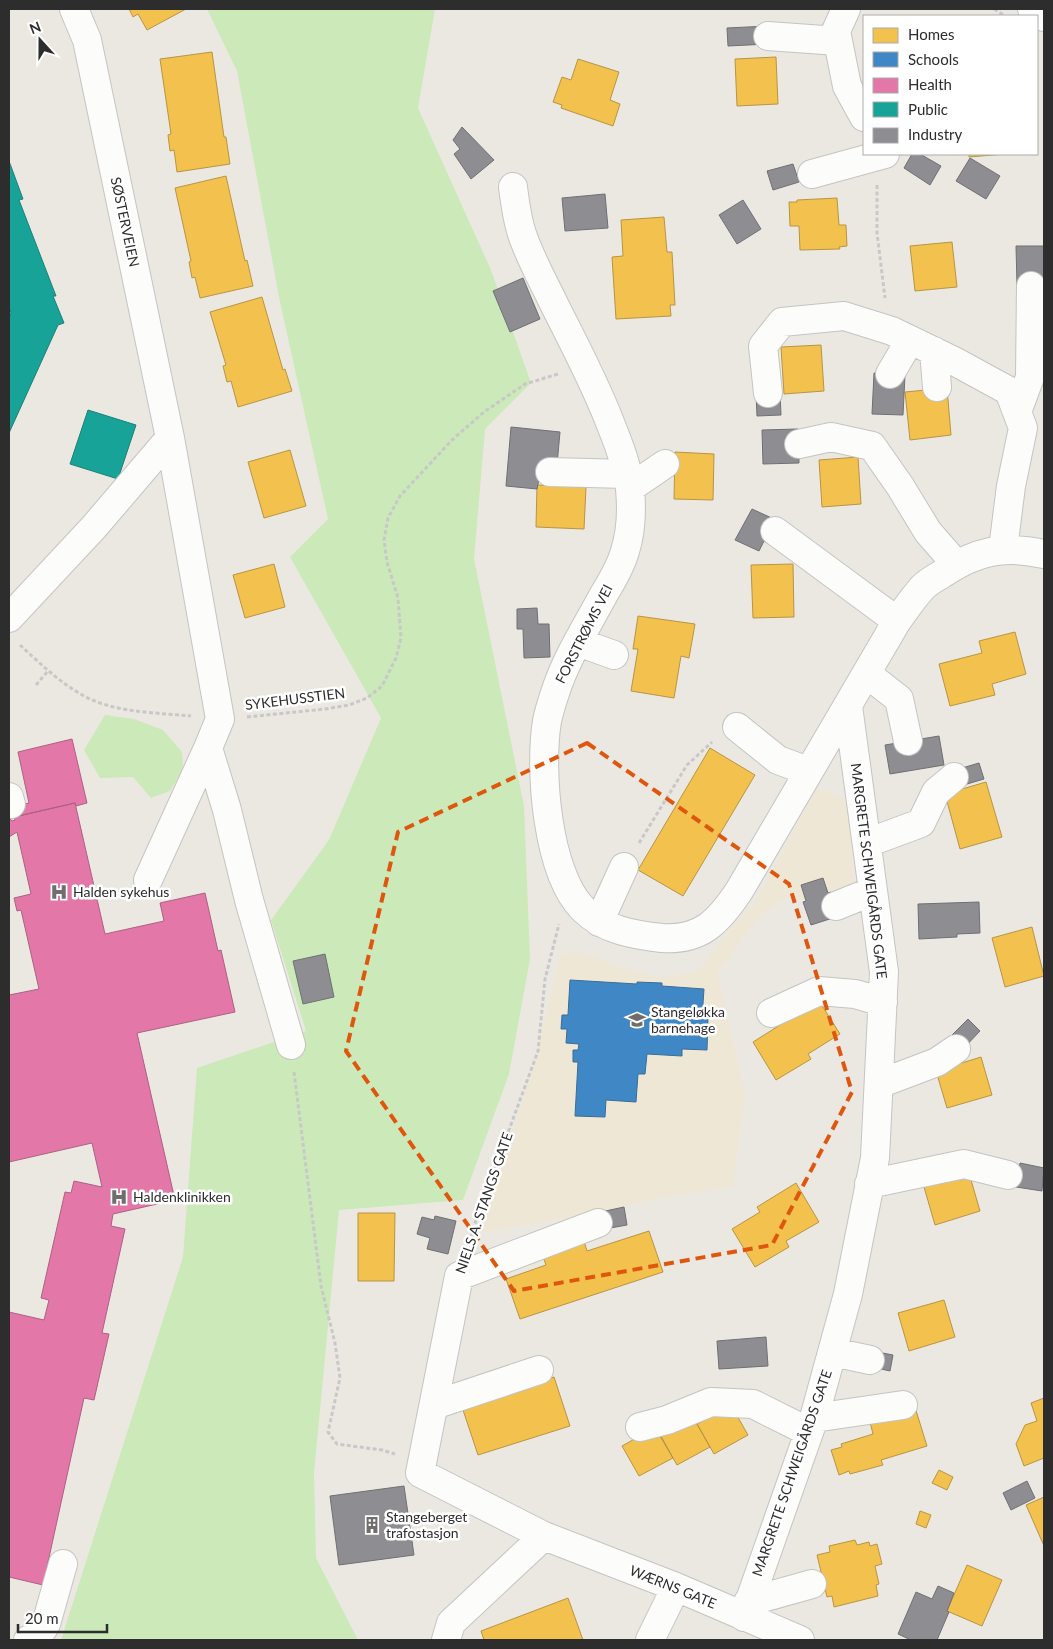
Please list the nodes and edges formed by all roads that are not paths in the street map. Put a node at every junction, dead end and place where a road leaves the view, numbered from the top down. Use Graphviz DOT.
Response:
graph roads {
  1 [pos="74,9"];
  2 [pos="846,9"];
  3 [pos="1032,9"];
  4 [pos="1044,17"];
  5 [pos="768,36"];
  6 [pos="838,41"];
  7 [pos="863,115"];
  8 [pos="881,155"];
  9 [pos="812,174"];
  10 [pos="513,187"];
  11 [pos="1031,286"];
  12 [pos="912,340"];
  13 [pos="890,374"];
  14 [pos="936,387"];
  15 [pos="768,393"];
  16 [pos="1028,420"];
  17 [pos="170,438"];
  18 [pos="799,444"];
  19 [pos="665,464"];
  20 [pos="550,472"];
  21 [pos="628,481"];
  22 [pos="774,531"];
  23 [pos="1003,549"];
  24 [pos="1044,554"];
  25 [pos="956,564"];
  26 [pos="897,621"];
  27 [pos="12,629"];
  28 [pos="578,642"];
  29 [pos="614,655"];
  30 [pos="867,674"];
  31 [pos="848,706"];
  32 [pos="738,727"];
  33 [pos="908,741"];
  34 [pos="208,748"];
  35 [pos="808,771"];
  36 [pos="954,777"];
  37 [pos="867,843"];
  38 [pos="624,867"];
  39 [pos="148,880"];
  40 [pos="873,891"];
  41 [pos="836,906"];
  42 [pos="599,922"];
  43 [pos="883,1002"];
  44 [pos="771,1014"];
  45 [pos="291,1046"];
  46 [pos="956,1049"];
  47 [pos="879,1084"];
  48 [pos="1008,1175"];
  49 [pos="869,1184"];
  50 [pos="598,1223"];
  51 [pos="833,1352"];
  52 [pos="870,1360"];
  53 [pos="539,1370"];
  54 [pos="434,1405"];
  55 [pos="903,1405"];
  56 [pos="811,1425"];
  57 [pos="640,1427"];
  58 [pos="544,1536"];
  59 [pos="63,1564"];
  60 [pos="812,1584"];
  61 [pos="676,1587"];
  62 [pos="746,1609"];
  63 [pos="9,1639"];
  64 [pos="13,1640"];
  65 [pos="28,1640"];
  66 [pos="446,1640"];
  67 [pos="650,1640"];
  68 [pos="800,1640"];
  1 -- 17 [label="street, SØSTERVEIEN"];
  2 -- 6 [label="street"];
  3 -- 4 [label="street"];
  5 -- 6 [label="street"];
  6 -- 7 [label="street"];
  8 -- 9 [label="street"];
  10 -- 21 [label="street, FORSTRØMS VEI"];
  11 -- 16 [label="street"];
  12 -- 13 [label="street"];
  12 -- 14 [label="street"];
  12 -- 15 [label="street"];
  12 -- 16 [label="street"];
  16 -- 23 [label="street"];
  17 -- 27 [label="street"];
  17 -- 34 [label="street, SØSTERVEIEN"];
  18 -- 25 [label="street"];
  19 -- 21 [label="street"];
  20 -- 21 [label="street"];
  21 -- 28 [label="street, FORSTRØMS VEI"];
  22 -- 26 [label="street"];
  23 -- 24 [label="street, FORSTRØMS VEI"];
  23 -- 25 [label="street, FORSTRØMS VEI"];
  25 -- 26 [label="street, FORSTRØMS VEI"];
  26 -- 30 [label="street, FORSTRØMS VEI"];
  28 -- 29 [label="street"];
  28 -- 42 [label="street, FORSTRØMS VEI"];
  30 -- 31 [label="street, FORSTRØMS VEI"];
  30 -- 33 [label="street"];
  31 -- 35 [label="street, FORSTRØMS VEI"];
  31 -- 37 [label="street, MARGRETE SCHWEIGÅRDS GATE"];
  32 -- 35 [label="street"];
  34 -- 39 [label="street"];
  34 -- 45 [label="street"];
  35 -- 42 [label="street, FORSTRØMS VEI"];
  36 -- 37 [label="street"];
  37 -- 40 [label="street, MARGRETE SCHWEIGÅRDS GATE"];
  38 -- 42 [label="street"];
  40 -- 41 [label="street"];
  40 -- 43 [label="street, MARGRETE SCHWEIGÅRDS GATE"];
  43 -- 44 [label="street"];
  43 -- 47 [label="street, MARGRETE SCHWEIGÅRDS GATE"];
  46 -- 47 [label="street"];
  47 -- 49 [label="street, MARGRETE SCHWEIGÅRDS GATE"];
  48 -- 49 [label="street"];
  49 -- 51 [label="street, MARGRETE SCHWEIGÅRDS GATE"];
  50 -- 54 [label="street, NIELS A. STANGS GATE"];
  51 -- 52 [label="street"];
  51 -- 56 [label="street, MARGRETE SCHWEIGÅRDS GATE"];
  53 -- 54 [label="street"];
  54 -- 58 [label="street, NIELS A. STANGS GATE"];
  55 -- 56 [label="street"];
  56 -- 57 [label="street"];
  56 -- 62 [label="street, MARGRETE SCHWEIGÅRDS GATE"];
  58 -- 61 [label="street, WÆRNS GATE"];
  58 -- 66 [label="street"];
  59 -- 65 [label="street"];
  60 -- 62 [label="street"];
  61 -- 62 [label="street, WÆRNS GATE"];
  61 -- 67 [label="street"];
  62 -- 68 [label="street, WÆRNS GATE"];
  63 -- 64 [label="street"];
}
